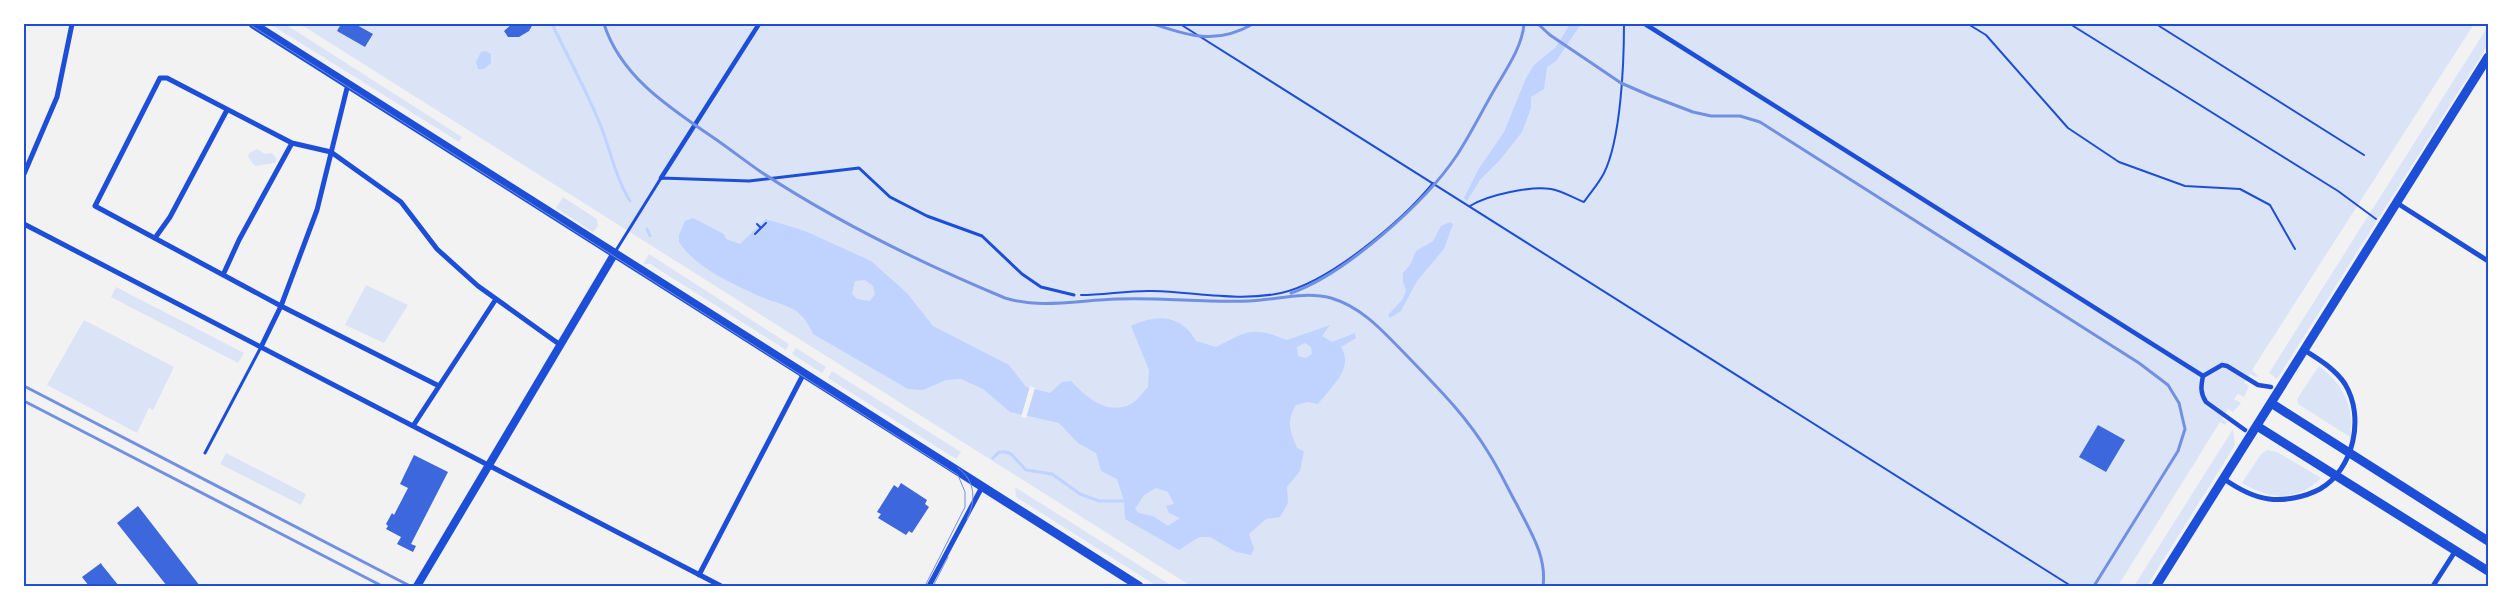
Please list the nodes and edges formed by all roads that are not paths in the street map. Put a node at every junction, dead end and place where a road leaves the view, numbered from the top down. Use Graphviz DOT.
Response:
graph roads {
  1 [pos="72,24"];
  2 [pos="253,24"];
  3 [pos="759,24"];
  4 [pos="1645,24"];
  5 [pos="2488,58"];
  6 [pos="348,84"];
  7 [pos="227,110"];
  8 [pos="292,143"];
  9 [pos="331,152"];
  10 [pos="24,174"];
  11 [pos="661,178"];
  12 [pos="2397,203"];
  13 [pos="24,224"];
  14 [pos="155,238"];
  15 [pos="615,253"];
  16 [pos="2488,261"];
  17 [pos="223,275"];
  18 [pos="1074,294"];
  19 [pos="496,299"];
  20 [pos="281,306"];
  21 [pos="559,344"];
  22 [pos="261,347"];
  23 [pos="2304,350"];
  24 [pos="804,373"];
  25 [pos="2202,376"];
  26 [pos="439,386"];
  27 [pos="2271,387"];
  28 [pos="2271,403"];
  29 [pos="413,426"];
  30 [pos="2257,426"];
  31 [pos="2245,430"];
  32 [pos="205,454"];
  33 [pos="2349,454"];
  34 [pos="488,465"];
  35 [pos="2335,475"];
  36 [pos="2224,479"];
  37 [pos="982,487"];
  38 [pos="2488,541"];
  39 [pos="2456,550"];
  40 [pos="2488,570"];
  41 [pos="699,575"];
  42 [pos="417,586"];
  43 [pos="721,586"];
  44 [pos="929,586"];
  45 [pos="1139,586"];
  46 [pos="2156,586"];
  47 [pos="2433,586"];
  1 -- 10 [label="street"];
  2 -- 6 [label="main road"];
  3 -- 11 [label="street"];
  4 -- 25 [label="street"];
  5 -- 12 [label="main road"];
  6 -- 9 [label="street"];
  6 -- 15 [label="main road"];
  7 -- 8 [label="street"];
  7 -- 14 [label="street"];
  7 -- 14 [label="street"];
  8 -- 9 [label="street"];
  8 -- 17 [label="street"];
  9 -- 19 [label="street"];
  9 -- 20 [label="street"];
  11 -- 15 [label="lane"];
  11 -- 18 [label="lane"];
  12 -- 16 [label="street"];
  12 -- 23 [label="main road"];
  13 -- 22 [label="street"];
  14 -- 17 [label="street"];
  15 -- 21 [label="street"];
  15 -- 24 [label="main road"];
  17 -- 20 [label="street"];
  19 -- 21 [label="street"];
  19 -- 26 [label="street"];
  20 -- 22 [label="street"];
  20 -- 26 [label="street"];
  21 -- 34 [label="street"];
  22 -- 29 [label="street"];
  22 -- 32 [label="lane"];
  23 -- 28 [label="main road"];
  23 -- 33 [label="street"];
  24 -- 37 [label="main road"];
  24 -- 41 [label="street"];
  25 -- 27 [label="street"];
  25 -- 31 [label="street"];
  26 -- 29 [label="street"];
  28 -- 30 [label="main road"];
  28 -- 33 [label="main road"];
  29 -- 34 [label="street"];
  30 -- 35 [label="main road"];
  30 -- 36 [label="main road"];
  33 -- 35 [label="street"];
  33 -- 38 [label="main road"];
  34 -- 41 [label="street"];
  34 -- 42 [label="street"];
  35 -- 36 [label="street"];
  35 -- 39 [label="main road"];
  36 -- 46 [label="main road"];
  37 -- 44 [label="street"];
  37 -- 45 [label="main road"];
  39 -- 40 [label="main road"];
  39 -- 47 [label="street"];
  41 -- 43 [label="street"];
}
